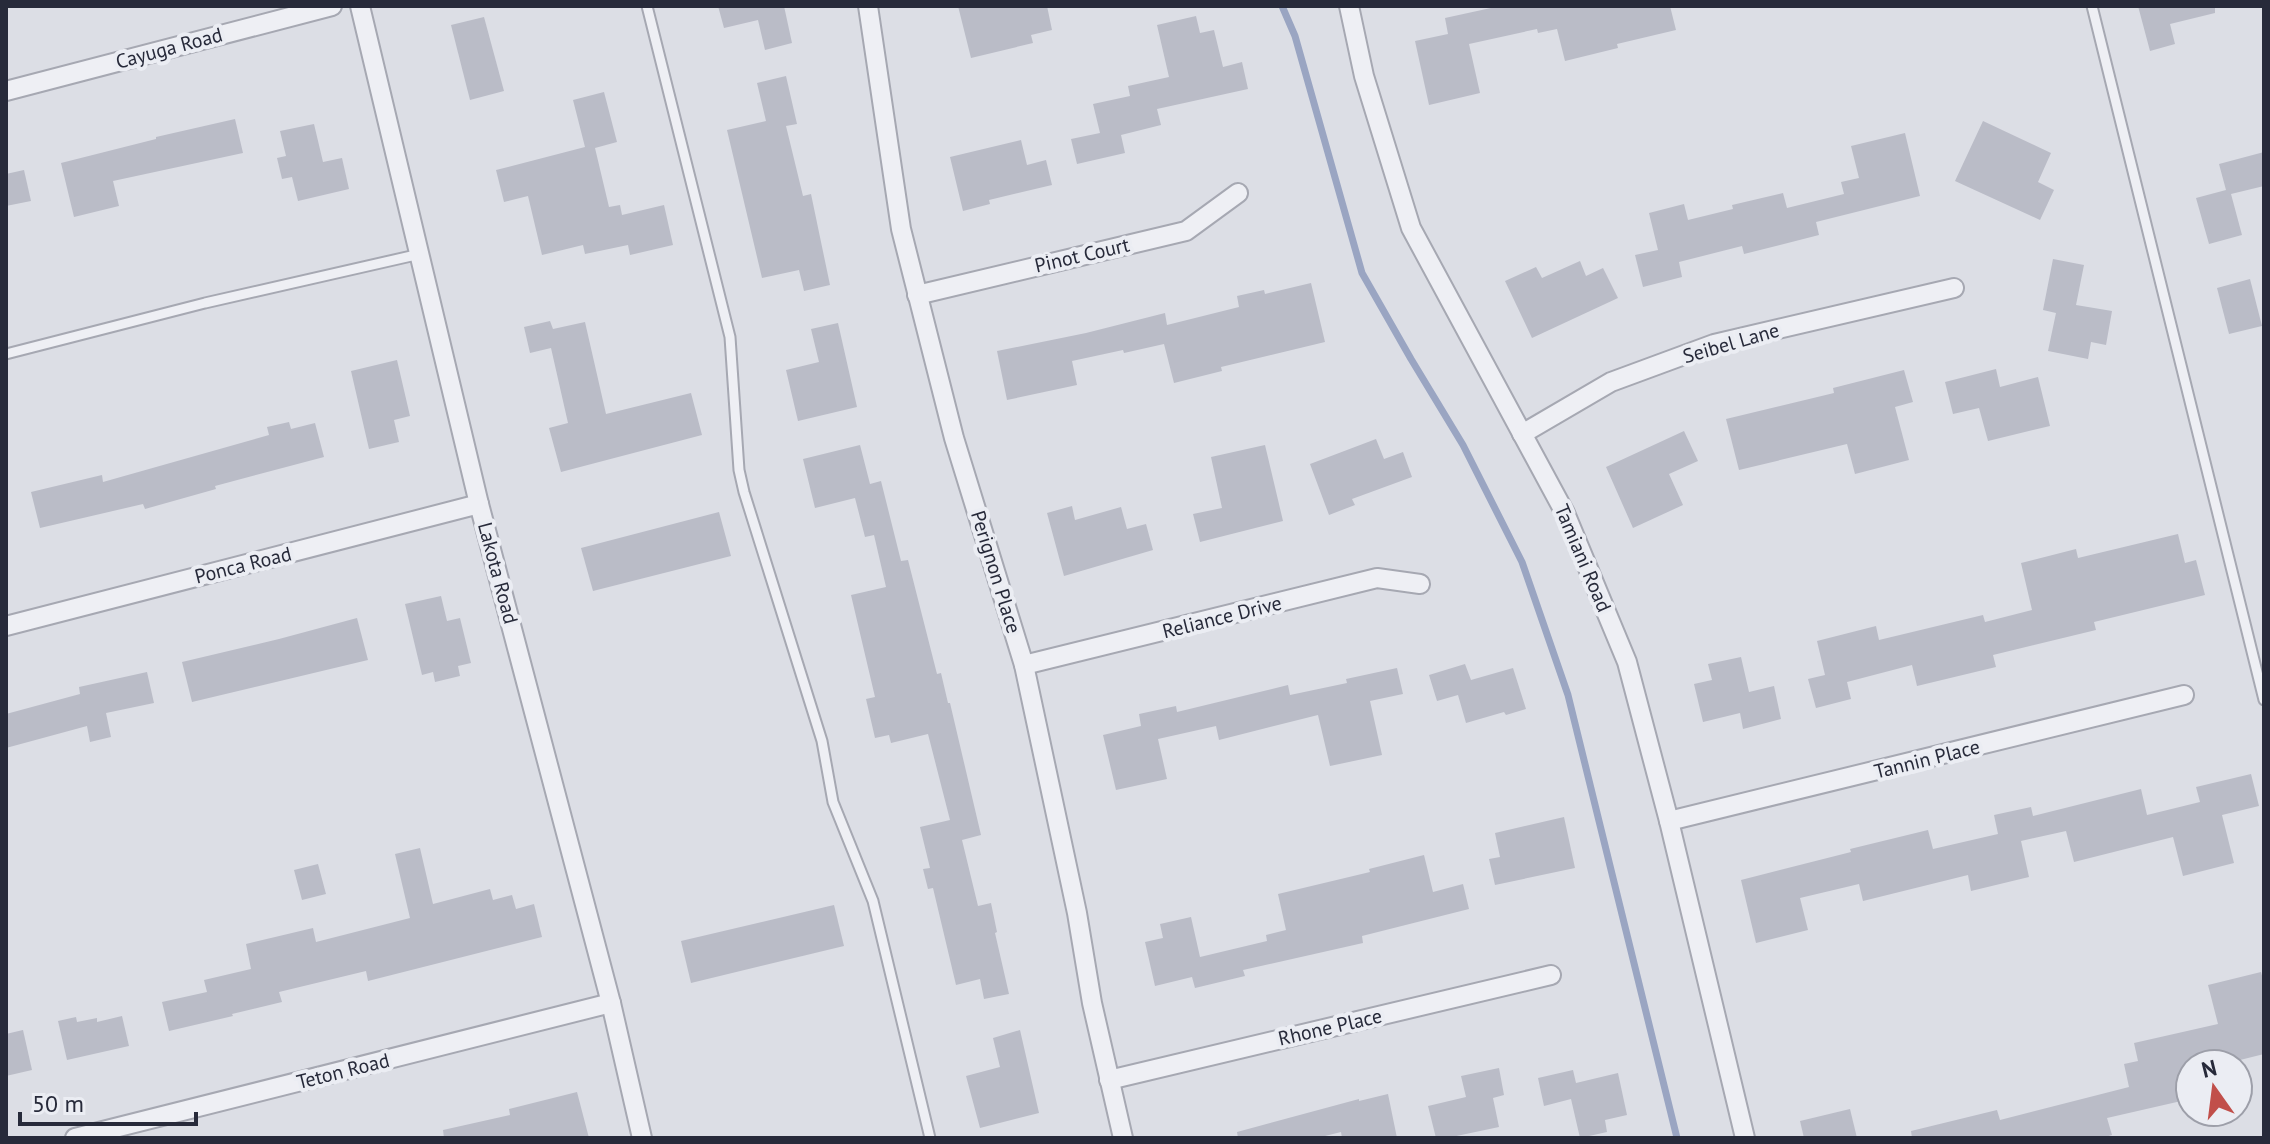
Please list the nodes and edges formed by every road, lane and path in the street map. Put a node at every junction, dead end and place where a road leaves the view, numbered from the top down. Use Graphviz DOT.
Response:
graph roads {
  1 [pos="332,6"];
  2 [pos="360,6"];
  3 [pos="647,6"];
  4 [pos="868,6"];
  5 [pos="1349,6"];
  6 [pos="2092,6"];
  7 [pos="6,91"];
  8 [pos="1238,193"];
  9 [pos="420,254"];
  10 [pos="1954,288"];
  11 [pos="917,295"];
  12 [pos="6,354"];
  13 [pos="1522,434"];
  14 [pos="479,504"];
  15 [pos="1420,584"];
  16 [pos="6,626"];
  17 [pos="1024,665"];
  18 [pos="2184,695"];
  19 [pos="2264,700"];
  20 [pos="1669,821"];
  21 [pos="1551,975"];
  22 [pos="611,1003"];
  23 [pos="1109,1080"];
  24 [pos="75,1138"];
  25 [pos="642,1138"];
  26 [pos="930,1138"];
  27 [pos="1123,1138"];
  28 [pos="1745,1138"];
  1 -- 7 [label="street, Cayuga Road"];
  2 -- 9 [label="street, Lakota Road"];
  3 -- 26 [label="lane"];
  4 -- 11 [label="street, Perignon Place"];
  5 -- 13 [label="street, Tamiani Road"];
  6 -- 19 [label="lane"];
  8 -- 11 [label="street, Pinot Court"];
  9 -- 12 [label="lane"];
  9 -- 14 [label="street, Lakota Road"];
  10 -- 13 [label="street, Seibel Lane"];
  11 -- 17 [label="street, Perignon Place"];
  13 -- 20 [label="street, Tamiani Road"];
  14 -- 16 [label="street, Ponca Road"];
  14 -- 22 [label="street, Lakota Road"];
  15 -- 17 [label="street, Reliance Drive"];
  17 -- 23 [label="street, Perignon Place"];
  18 -- 20 [label="street, Tannin Place"];
  20 -- 28 [label="street, Tamiani Road"];
  21 -- 23 [label="street, Rhone Place"];
  22 -- 24 [label="street, Teton Road"];
  22 -- 25 [label="street, Lakota Road"];
  23 -- 27 [label="street, Perignon Place"];
}
